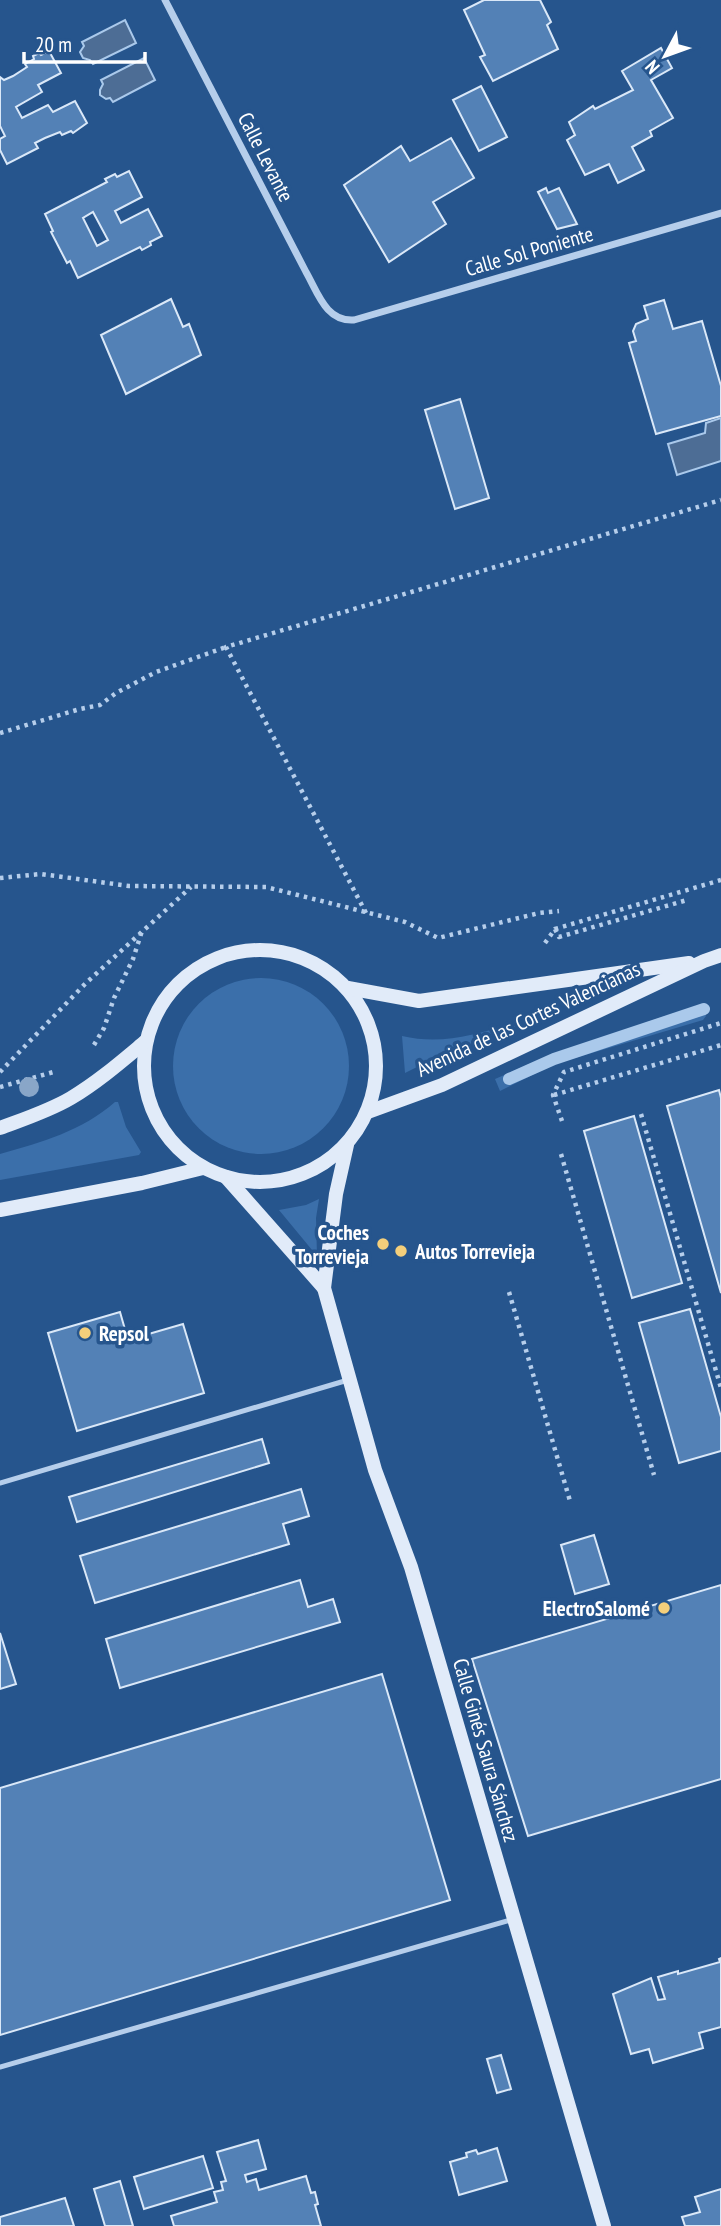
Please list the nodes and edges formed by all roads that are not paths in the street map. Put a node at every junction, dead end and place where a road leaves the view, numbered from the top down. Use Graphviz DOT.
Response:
graph roads {
  1 [pos="165,0"];
  2 [pos="721,213"];
  3 [pos="346,320"];
  4 [pos="721,955"];
  5 [pos="704,961"];
  6 [pos="348,988"];
  7 [pos="146,1041"];
  8 [pos="368,1112"];
  9 [pos="0,1128"];
  10 [pos="347,1145"];
  11 [pos="203,1168"];
  12 [pos="225,1176"];
  13 [pos="0,1210"];
  14 [pos="324,1288"];
  15 [pos="348,1380"];
  16 [pos="0,1483"];
  17 [pos="514,1919"];
  18 [pos="0,2067"];
  19 [pos="604,2226"];
  1 -- 3 [label="street, Calle Levante"];
  2 -- 3 [label="street, Calle Sol Poniente"];
  4 -- 5 [label="main road, Avenida de las Cortes Valencianas"];
  5 -- 6 [label="main road, Avenida de las Cortes Valencianas"];
  5 -- 8 [label="main road, Avenida de las Cortes Valencianas"];
  6 -- 7 [label="main road"];
  6 -- 8 [label="main road"];
  7 -- 9 [label="main road"];
  7 -- 11 [label="main road"];
  8 -- 10 [label="main road"];
  10 -- 12 [label="main road"];
  10 -- 14 [label="main road"];
  11 -- 12 [label="main road"];
  11 -- 13 [label="main road"];
  12 -- 14 [label="main road"];
  14 -- 15 [label="main road, Calle Ginés Saura Sánchez"];
  15 -- 16 [label="lane"];
  15 -- 17 [label="main road, Calle Ginés Saura Sánchez"];
  17 -- 18 [label="lane"];
  17 -- 19 [label="main road, Calle Ginés Saura Sánchez"];
}
